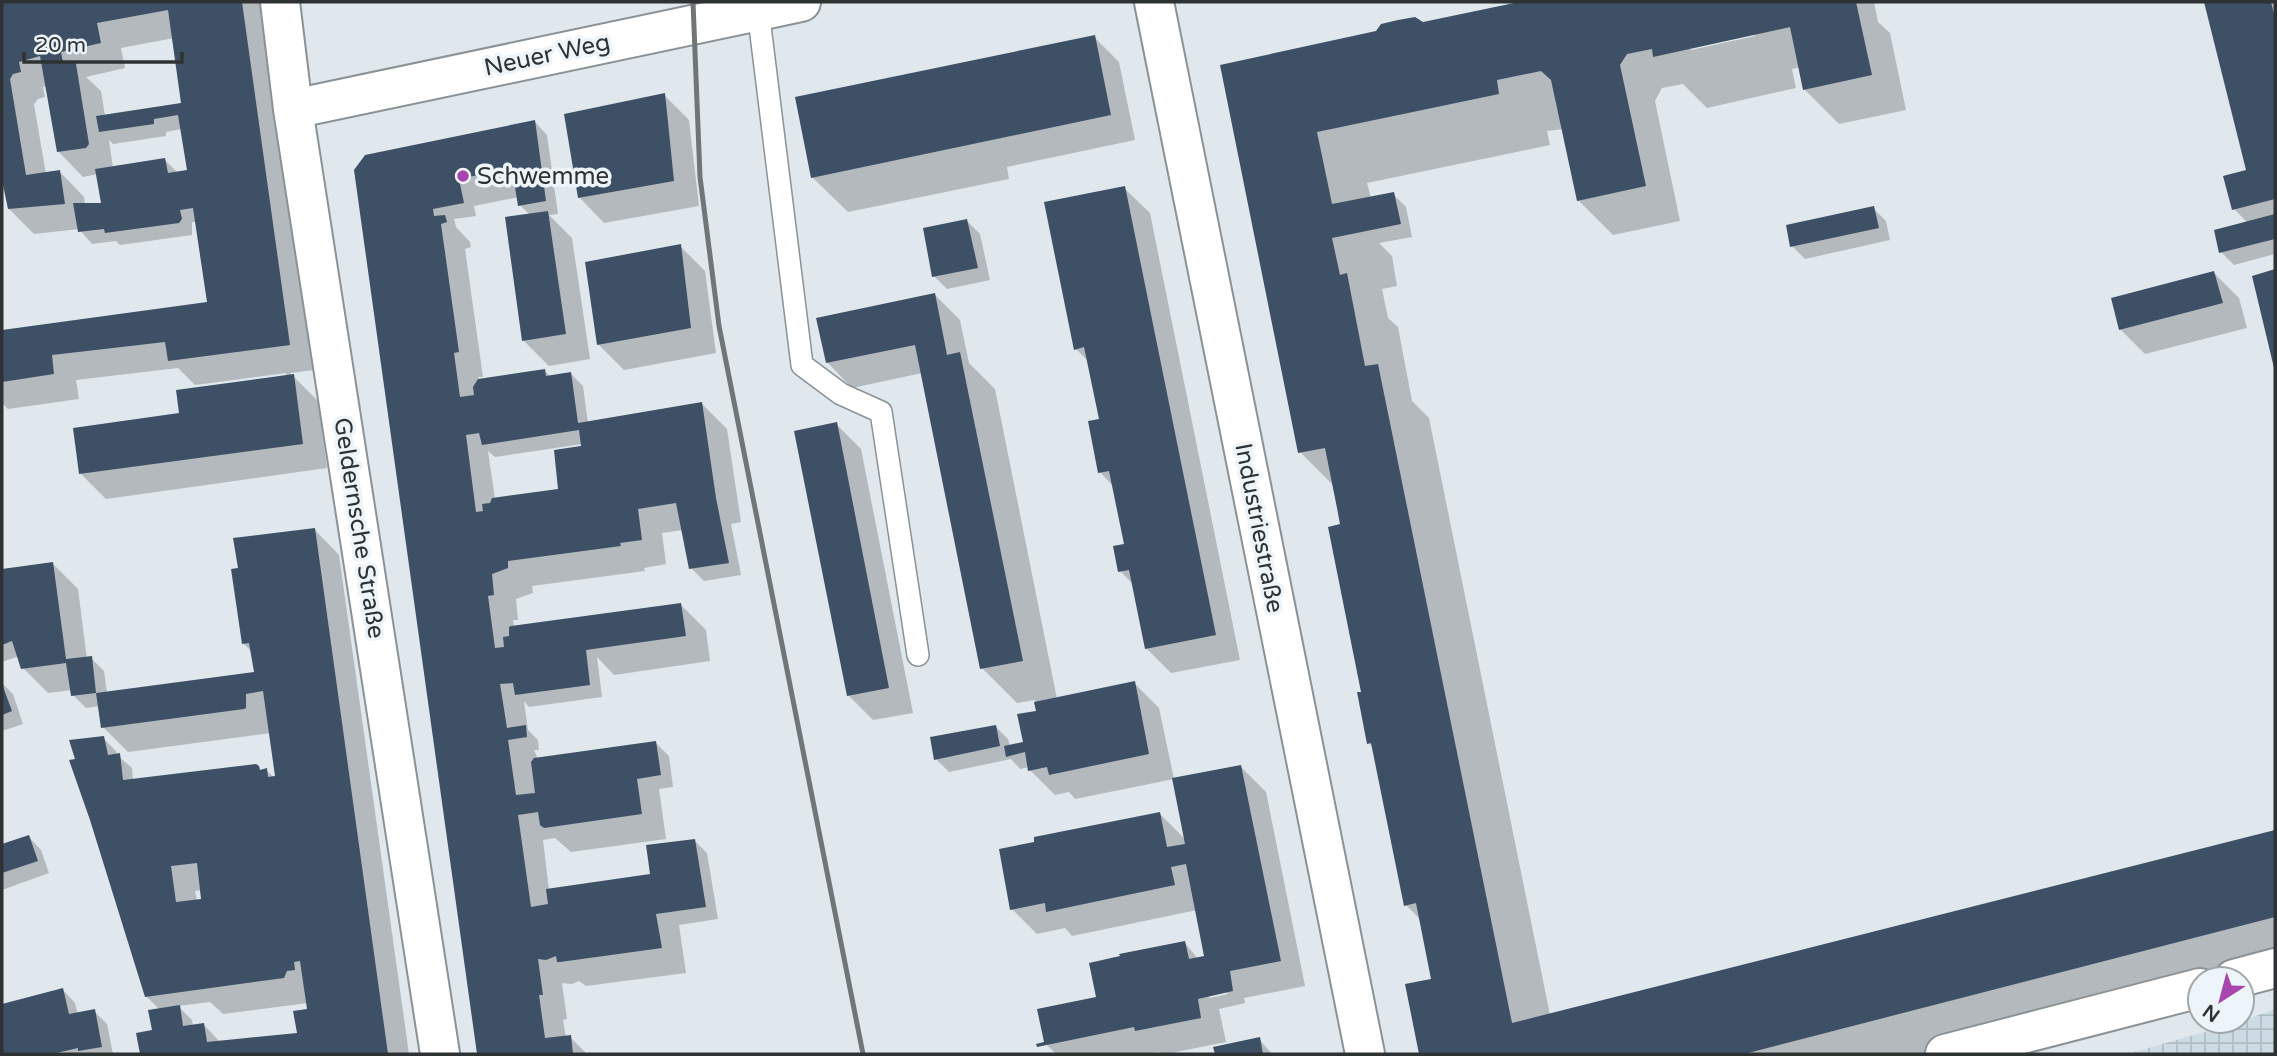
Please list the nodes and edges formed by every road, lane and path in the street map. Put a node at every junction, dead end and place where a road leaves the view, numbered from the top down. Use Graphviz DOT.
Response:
graph roads {
  1 [pos="280,2"];
  2 [pos="801,2"];
  3 [pos="1154,2"];
  4 [pos="758,10"];
  5 [pos="293,109"];
  6 [pos="918,655"];
  7 [pos="2275,968"];
  8 [pos="2256,973"];
  9 [pos="2186,992"];
  10 [pos="440,1054"];
  11 [pos="1365,1054"];
  12 [pos="1945,1054"];
  1 -- 5 [label="street, Geldernsche Straße"];
  2 -- 4 [label="street, Neuer Weg"];
  3 -- 11 [label="street, Industriestraße"];
  4 -- 5 [label="street, Neuer Weg"];
  4 -- 6 [label="lane"];
  5 -- 10 [label="street, Geldernsche Straße"];
  7 -- 8 [label="street"];
  9 -- 12 [label="street"];
}
